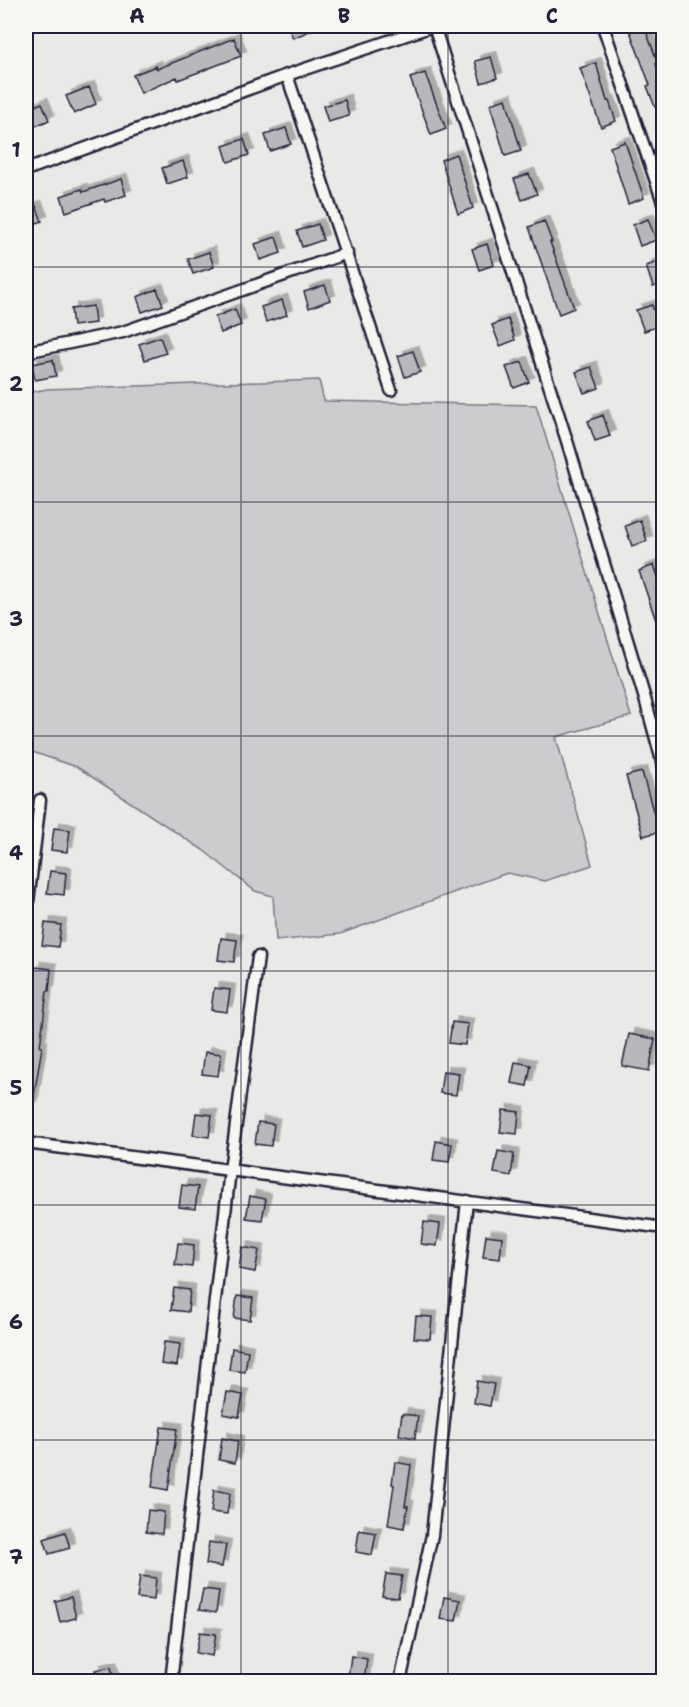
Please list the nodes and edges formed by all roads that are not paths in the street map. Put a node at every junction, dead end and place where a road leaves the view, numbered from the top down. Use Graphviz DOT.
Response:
graph roads {
  1 [pos="434,26"];
  2 [pos="603,26"];
  3 [pos="287,75"];
  4 [pos="26,170"];
  5 [pos="663,205"];
  6 [pos="347,253"];
  7 [pos="26,352"];
  8 [pos="391,390"];
  9 [pos="663,768"];
  10 [pos="40,800"];
  11 [pos="26,919"];
  12 [pos="258,957"];
  13 [pos="26,1143"];
  14 [pos="230,1170"];
  15 [pos="467,1201"];
  16 [pos="663,1228"];
  17 [pos="171,1682"];
  18 [pos="400,1682"];
  1 -- 3 [label="street"];
  1 -- 9 [label="street"];
  2 -- 5 [label="street"];
  3 -- 4 [label="street"];
  3 -- 6 [label="street"];
  6 -- 7 [label="street"];
  6 -- 8 [label="street"];
  10 -- 11 [label="street"];
  12 -- 14 [label="street"];
  13 -- 14 [label="street"];
  14 -- 15 [label="street"];
  14 -- 17 [label="street"];
  15 -- 16 [label="street"];
  15 -- 18 [label="street"];
}
